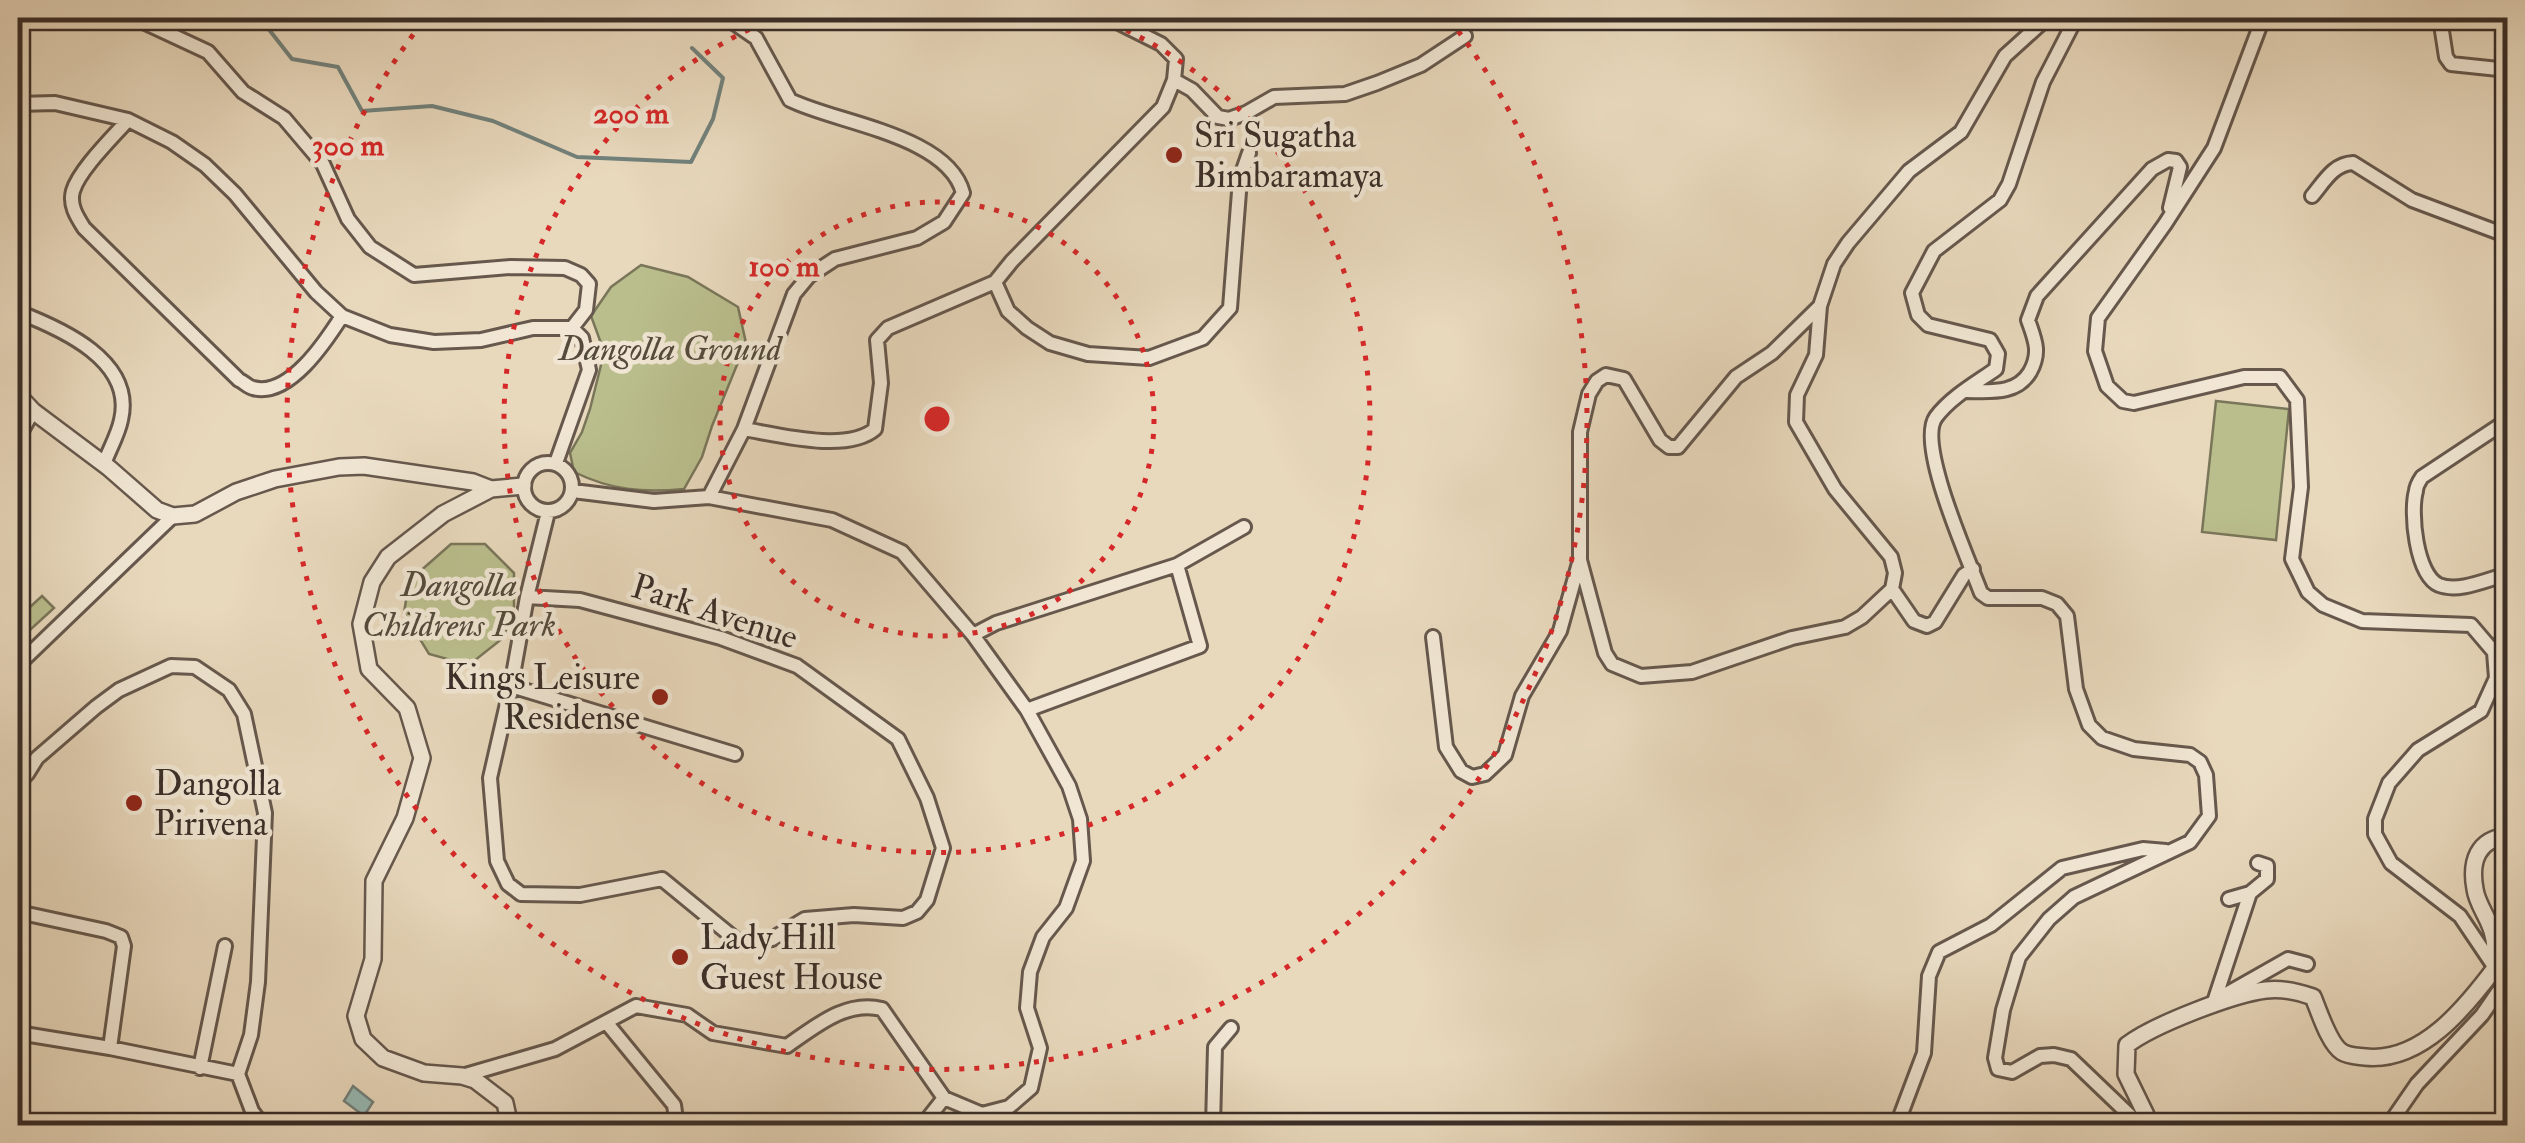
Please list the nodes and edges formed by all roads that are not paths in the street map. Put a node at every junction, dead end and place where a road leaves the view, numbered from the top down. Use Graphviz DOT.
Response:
graph roads {
  1 [pos="135,18"];
  2 [pos="726,18"];
  3 [pos="1109,18"];
  4 [pos="2047,18"];
  5 [pos="2076,18"];
  6 [pos="2263,18"];
  7 [pos="2440,18"];
  8 [pos="1465,36"];
  9 [pos="2508,54"];
  10 [pos="2502,71"];
  11 [pos="1174,80"];
  12 [pos="18,104"];
  13 [pos="128,120"];
  14 [pos="1248,153"];
  15 [pos="2312,196"];
  16 [pos="2165,224"];
  17 [pos="2508,236"];
  18 [pos="994,282"];
  19 [pos="1820,306"];
  20 [pos="18,312"];
  21 [pos="342,316"];
  22 [pos="572,328"];
  23 [pos="1965,391"];
  24 [pos="18,395"];
  25 [pos="33,410"];
  26 [pos="2508,420"];
  27 [pos="744,429"];
  28 [pos="18,438"];
  29 [pos="556,463"];
  30 [pos="104,464"];
  31 [pos="523,486"];
  32 [pos="492,489"];
  33 [pos="573,491"];
  34 [pos="709,497"];
  35 [pos="548,512"];
  36 [pos="172,516"];
  37 [pos="1244,526"];
  38 [pos="1580,560"];
  39 [pos="1177,565"];
  40 [pos="1972,570"];
  41 [pos="2508,574"];
  42 [pos="1892,589"];
  43 [pos="527,597"];
  44 [pos="2508,633"];
  45 [pos="973,634"];
  46 [pos="1433,637"];
  47 [pos="2494,652"];
  48 [pos="18,665"];
  49 [pos="512,686"];
  50 [pos="1027,710"];
  51 [pos="734,754"];
  52 [pos="18,783"];
  53 [pos="2508,836"];
  54 [pos="2169,852"];
  55 [pos="2258,863"];
  56 [pos="2250,893"];
  57 [pos="2229,899"];
  58 [pos="18,912"];
  59 [pos="224,946"];
  60 [pos="2307,964"];
  61 [pos="2502,973"];
  62 [pos="2214,1003"];
  63 [pos="606,1022"];
  64 [pos="1230,1028"];
  65 [pos="18,1033"];
  66 [pos="110,1048"];
  67 [pos="200,1068"];
  68 [pos="238,1074"];
  69 [pos="462,1076"];
  70 [pos="944,1098"];
  71 [pos="1898,1122"];
  72 [pos="263,1126"];
  73 [pos="510,1126"];
  74 [pos="677,1126"];
  75 [pos="922,1126"];
  76 [pos="1213,1126"];
  77 [pos="2143,1126"];
  78 [pos="2388,1126"];
  1 -- 22 [label="street"];
  2 -- 27 [label="street"];
  3 -- 11 [label="street"];
  4 -- 19 [label="street"];
  5 -- 23 [label="street"];
  6 -- 16 [label="street"];
  7 -- 10 [label="street"];
  8 -- 11 [label="street"];
  9 -- 10 [label="street"];
  11 -- 18 [label="street"];
  12 -- 13 [label="street"];
  13 -- 21 [label="street"];
  13 -- 21 [label="street"];
  14 -- 18 [label="street"];
  15 -- 17 [label="street"];
  16 -- 23 [label="street"];
  16 -- 47 [label="street"];
  18 -- 27 [label="street"];
  19 -- 38 [label="street"];
  19 -- 42 [label="street"];
  20 -- 30 [label="street"];
  21 -- 22 [label="street"];
  22 -- 29 [label="street"];
  23 -- 40 [label="street"];
  24 -- 25 [label="street"];
  25 -- 28 [label="street"];
  25 -- 30 [label="street"];
  26 -- 41 [label="street"];
  27 -- 34 [label="street"];
  29 -- 31 [label="street"];
  29 -- 33 [label="street"];
  30 -- 36 [label="street"];
  31 -- 32 [label="street"];
  31 -- 35 [label="street"];
  32 -- 36 [label="street"];
  32 -- 69 [label="street"];
  33 -- 34 [label="street"];
  33 -- 35 [label="street"];
  34 -- 45 [label="street"];
  35 -- 43 [label="street"];
  36 -- 48 [label="street"];
  37 -- 39 [label="street"];
  38 -- 42 [label="street"];
  38 -- 46 [label="street"];
  39 -- 45 [label="street"];
  39 -- 50 [label="street"];
  40 -- 42 [label="street"];
  40 -- 54 [label="street"];
  43 -- 49 [label="street, Park Avenue"];
  43 -- 49 [label="street, Park Avenue"];
  44 -- 47 [label="street"];
  45 -- 50 [label="street"];
  47 -- 61 [label="street"];
  49 -- 51 [label="street"];
  50 -- 70 [label="street"];
  52 -- 68 [label="street"];
  53 -- 61 [label="street"];
  54 -- 71 [label="street"];
  54 -- 77 [label="street"];
  55 -- 56 [label="street"];
  56 -- 57 [label="street"];
  56 -- 62 [label="street"];
  58 -- 66 [label="street"];
  59 -- 67 [label="street"];
  60 -- 62 [label="street"];
  61 -- 62 [label="street"];
  61 -- 78 [label="street"];
  62 -- 77 [label="street"];
  63 -- 69 [label="street"];
  63 -- 70 [label="street"];
  63 -- 74 [label="street"];
  64 -- 76 [label="street"];
  65 -- 66 [label="street"];
  66 -- 67 [label="street"];
  67 -- 68 [label="street"];
  68 -- 72 [label="street"];
  69 -- 73 [label="street"];
  70 -- 75 [label="street"];
}
